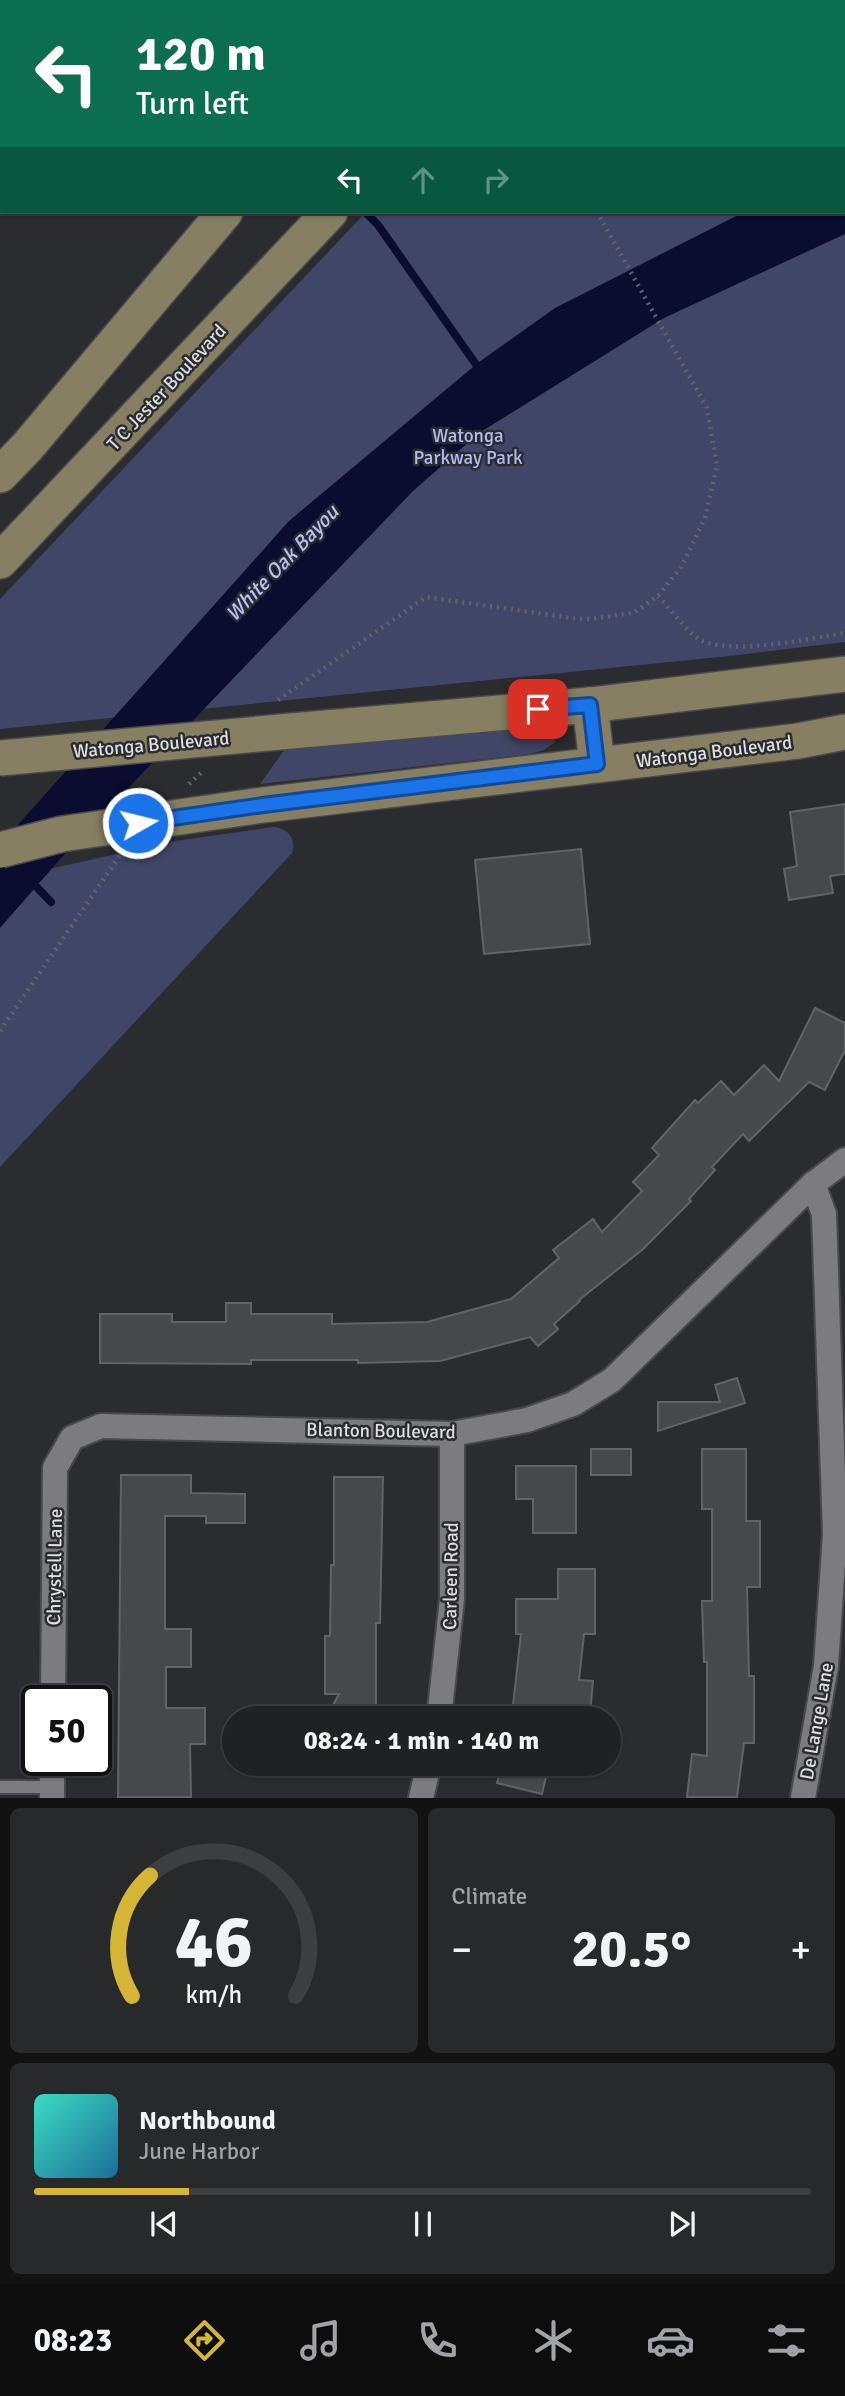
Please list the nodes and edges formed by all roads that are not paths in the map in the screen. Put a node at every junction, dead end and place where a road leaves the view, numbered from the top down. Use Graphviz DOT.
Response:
graph roads {
  1 [pos="223,214"];
  2 [pos="328,214"];
  3 [pos="28,446"];
  4 [pos="0,475"];
  5 [pos="68,489"];
  6 [pos="0,561"];
  7 [pos="845,674"];
  8 [pos="590,705"];
  9 [pos="845,732"];
  10 [pos="0,758"];
  11 [pos="597,764"];
  12 [pos="0,850"];
  13 [pos="845,1160"];
  14 [pos="813,1184"];
  15 [pos="452,1434"];
  16 [pos="72,1438"];
  17 [pos="52,1685"];
  18 [pos="440,1706"];
  19 [pos="426,1776"];
  20 [pos="0,1787"];
  21 [pos="52,1792"];
  22 [pos="421,1797"];
  23 [pos="803,1797"];
  1 -- 3 [label="main road"];
  2 -- 5 [label="main road, T C Jester Boulevard"];
  3 -- 4 [label="main road"];
  3 -- 5 [label="main road"];
  5 -- 6 [label="main road, T C Jester Boulevard"];
  7 -- 8 [label="main road, Watonga Boulevard"];
  8 -- 10 [label="main road, Watonga Boulevard, bridge"];
  8 -- 11 [label="main road"];
  9 -- 11 [label="main road, Watonga Boulevard"];
  11 -- 12 [label="main road, Watonga Boulevard, bridge"];
  13 -- 14 [label="street, Blanton Boulevard"];
  14 -- 15 [label="street, Blanton Boulevard"];
  14 -- 23 [label="street, De Lange Lane"];
  15 -- 16 [label="street, Blanton Boulevard"];
  15 -- 18 [label="street, Carleen Road"];
  16 -- 17 [label="street, Chrystell Lane"];
  19 -- 22 [label="street"];
  20 -- 21 [label="lane"];
}
